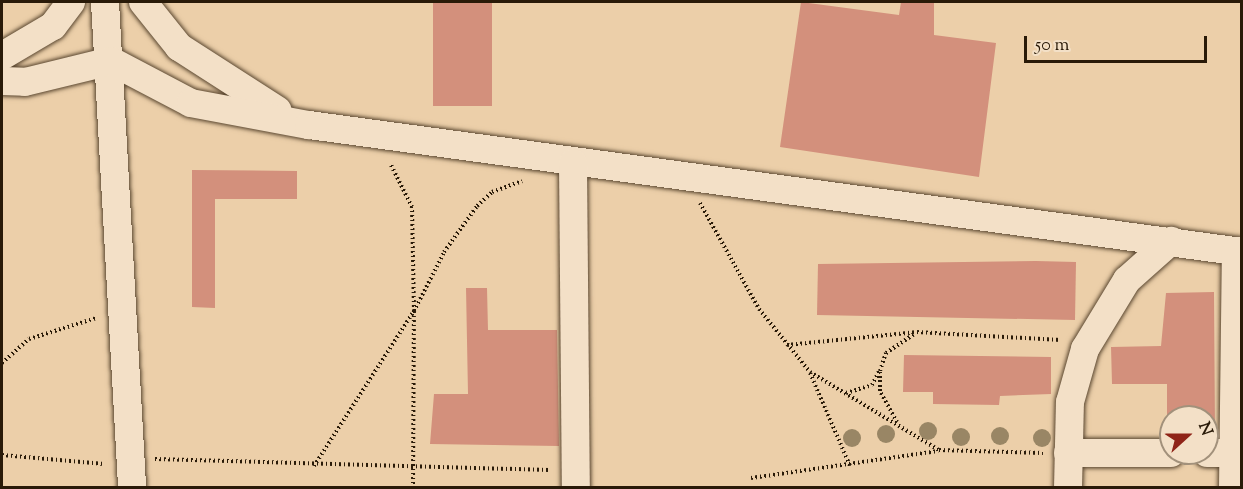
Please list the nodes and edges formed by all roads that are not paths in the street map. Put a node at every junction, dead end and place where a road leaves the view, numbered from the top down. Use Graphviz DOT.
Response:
graph roads {
  1 [pos="71,2"];
  2 [pos="105,2"];
  3 [pos="143,2"];
  4 [pos="2,56"];
  5 [pos="111,61"];
  6 [pos="2,81"];
  7 [pos="309,124"];
  8 [pos="573,163"];
  9 [pos="1171,241"];
  10 [pos="1239,252"];
  11 [pos="1068,453"];
  12 [pos="1159,453"];
  13 [pos="1227,453"];
  14 [pos="131,470"];
  15 [pos="576,479"];
  16 [pos="1068,488"];
  17 [pos="1233,488"];
  1 -- 4 [label="street"];
  2 -- 5 [label="street"];
  3 -- 7 [label="street"];
  5 -- 6 [label="street"];
  5 -- 7 [label="street"];
  5 -- 14 [label="street"];
  7 -- 8 [label="street"];
  8 -- 9 [label="street"];
  8 -- 15 [label="street"];
  9 -- 10 [label="street"];
  9 -- 11 [label="street"];
  10 -- 13 [label="street"];
  11 -- 12 [label="street"];
  11 -- 16 [label="street"];
  13 -- 17 [label="street"];
}
